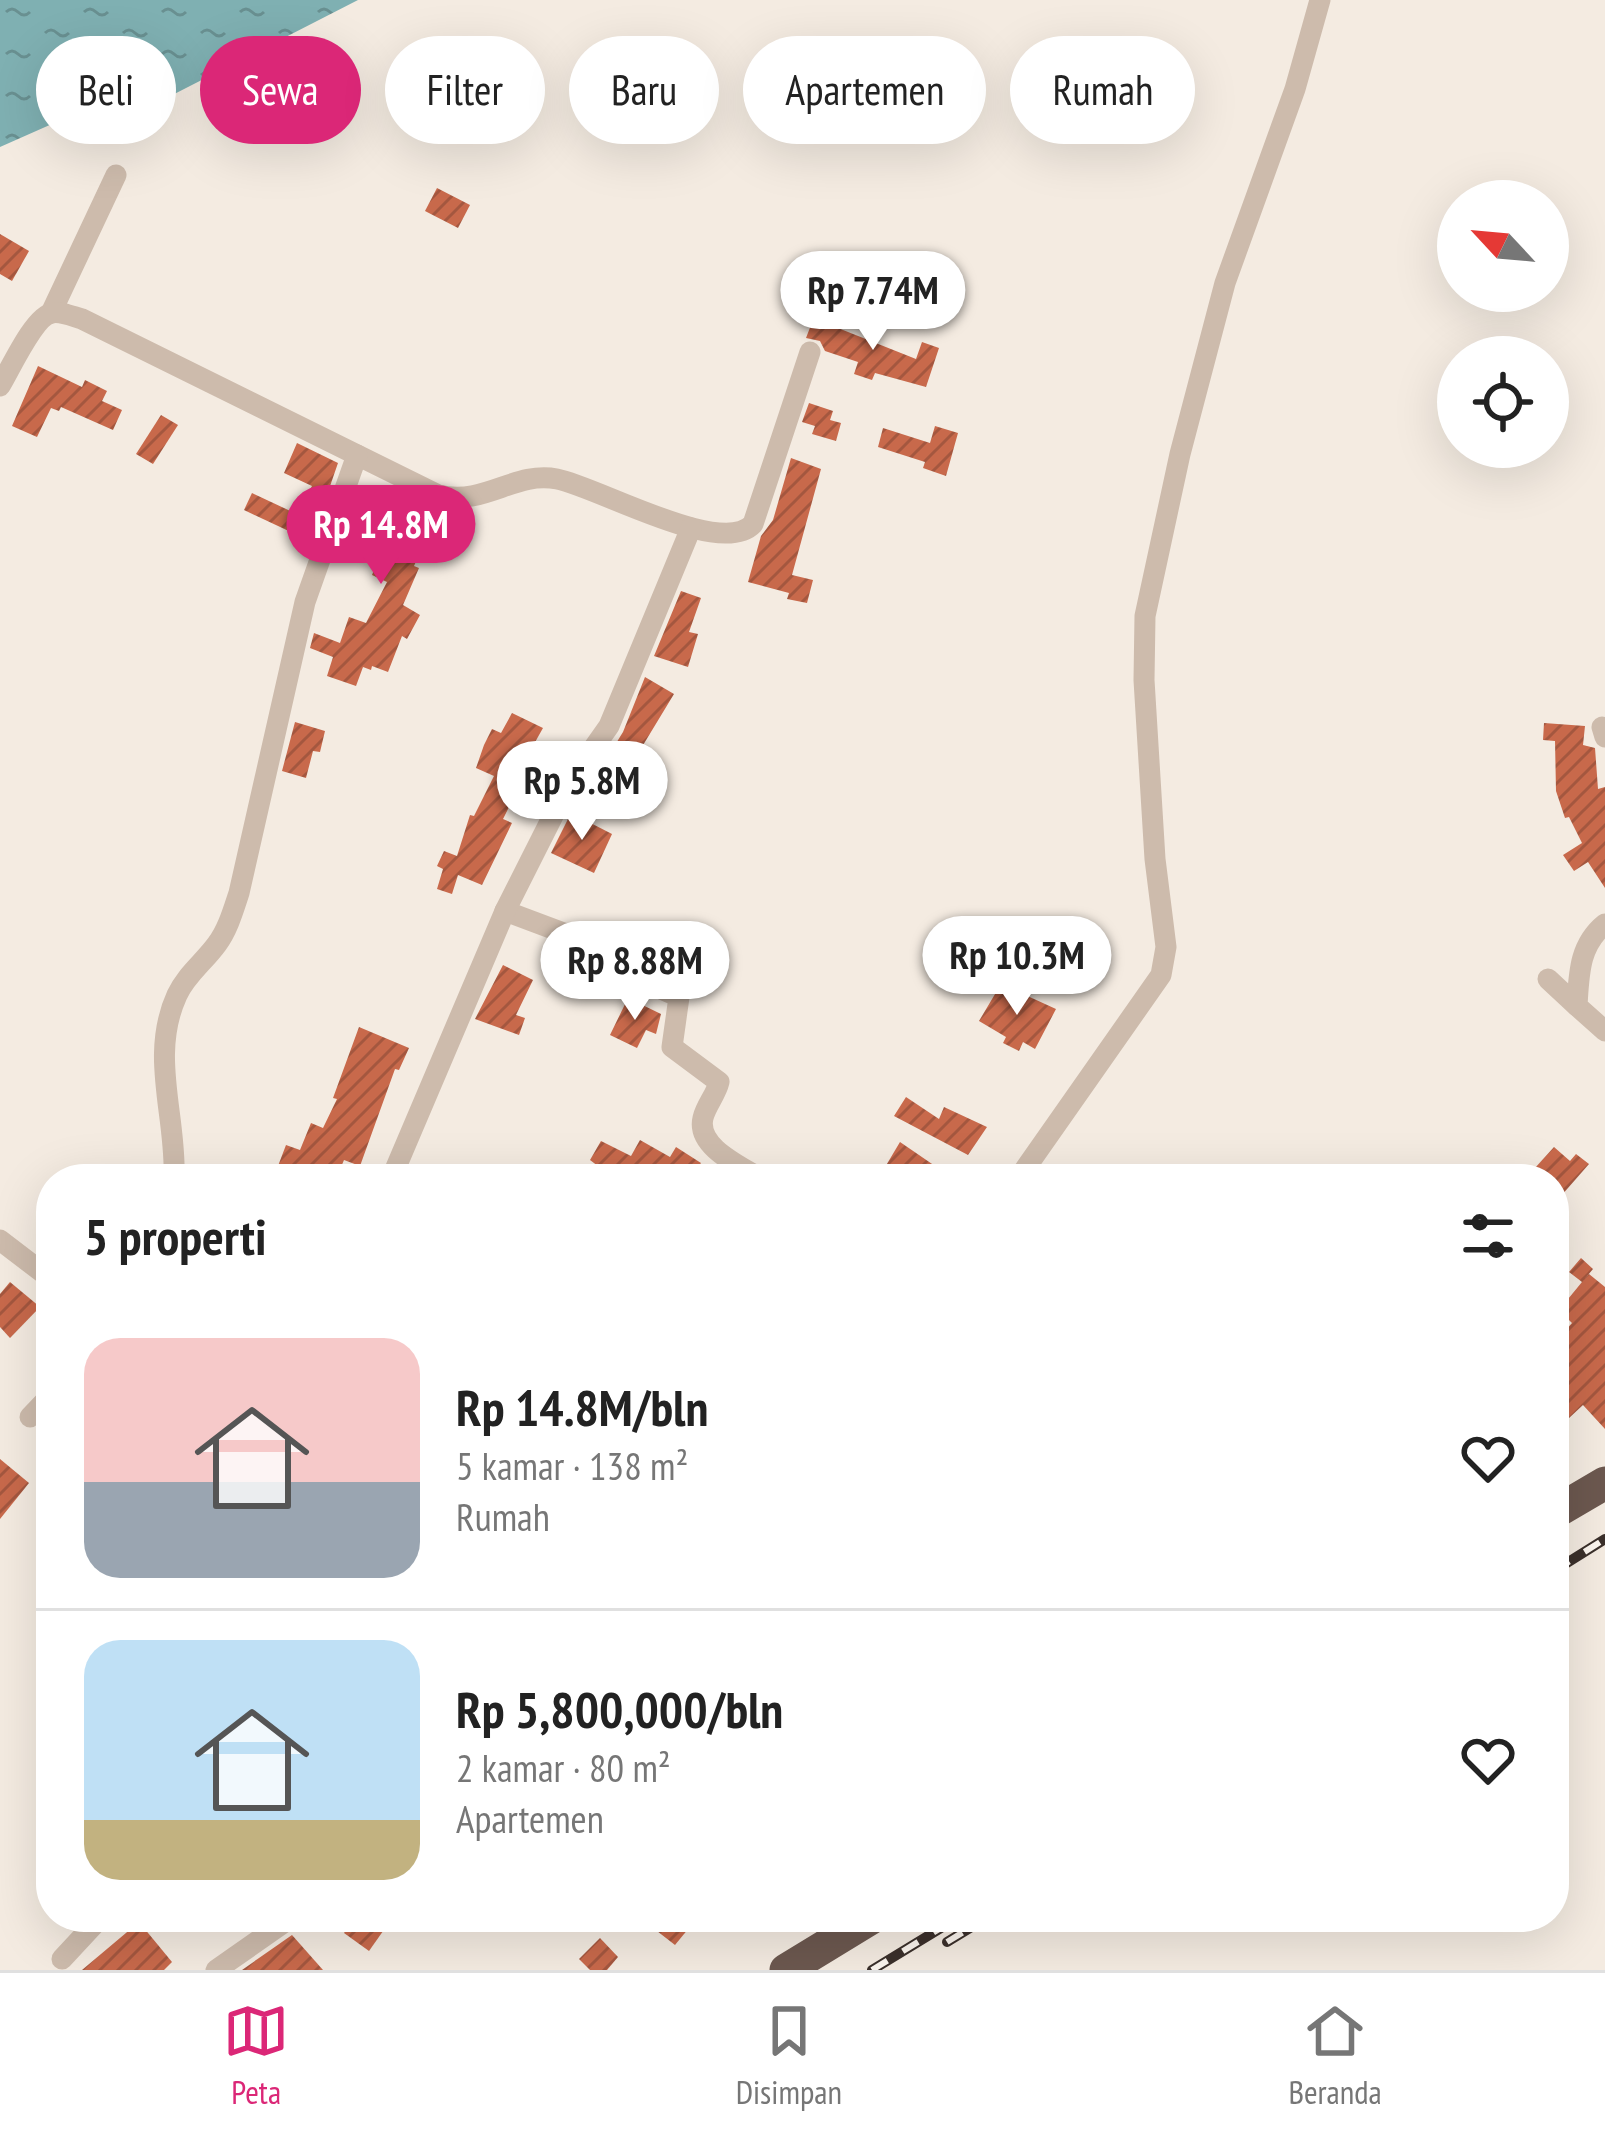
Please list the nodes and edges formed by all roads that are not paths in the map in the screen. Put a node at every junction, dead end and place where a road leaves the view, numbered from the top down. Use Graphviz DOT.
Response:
graph roads {
  1 [pos="1320,0"];
  2 [pos="116,175"];
  3 [pos="51,313"];
  4 [pos="810,352"];
  5 [pos="0,386"];
  6 [pos="358,455"];
  7 [pos="691,528"];
  8 [pos="505,911"];
  9 [pos="1605,923"];
  10 [pos="1548,979"];
  11 [pos="1577,1006"];
  12 [pos="1605,1031"];
  13 [pos="175,1164"];
  14 [pos="397,1164"];
  15 [pos="738,1164"];
  16 [pos="1029,1164"];
  17 [pos="0,1240"];
  18 [pos="36,1268"];
  19 [pos="36,1411"];
  20 [pos="30,1417"];
  21 [pos="1605,1483"];
  22 [pos="1569,1504"];
  23 [pos="87,1932"];
  24 [pos="270,1932"];
  25 [pos="824,1932"];
  26 [pos="62,1958"];
  27 [pos="216,1970"];
  28 [pos="786,1970"];
  1 -- 16 [label="street"];
  2 -- 3 [label="street"];
  3 -- 5 [label="street"];
  3 -- 6 [label="street"];
  4 -- 7 [label="street"];
  6 -- 7 [label="street"];
  6 -- 13 [label="street"];
  7 -- 8 [label="street"];
  8 -- 14 [label="street"];
  8 -- 15 [label="street"];
  9 -- 11 [label="street"];
  10 -- 11 [label="street"];
  11 -- 12 [label="street"];
  17 -- 18 [label="street"];
  19 -- 20 [label="street"];
  21 -- 22 [label="highway"];
  23 -- 26 [label="street"];
  24 -- 27 [label="street"];
  25 -- 28 [label="highway"];
}
